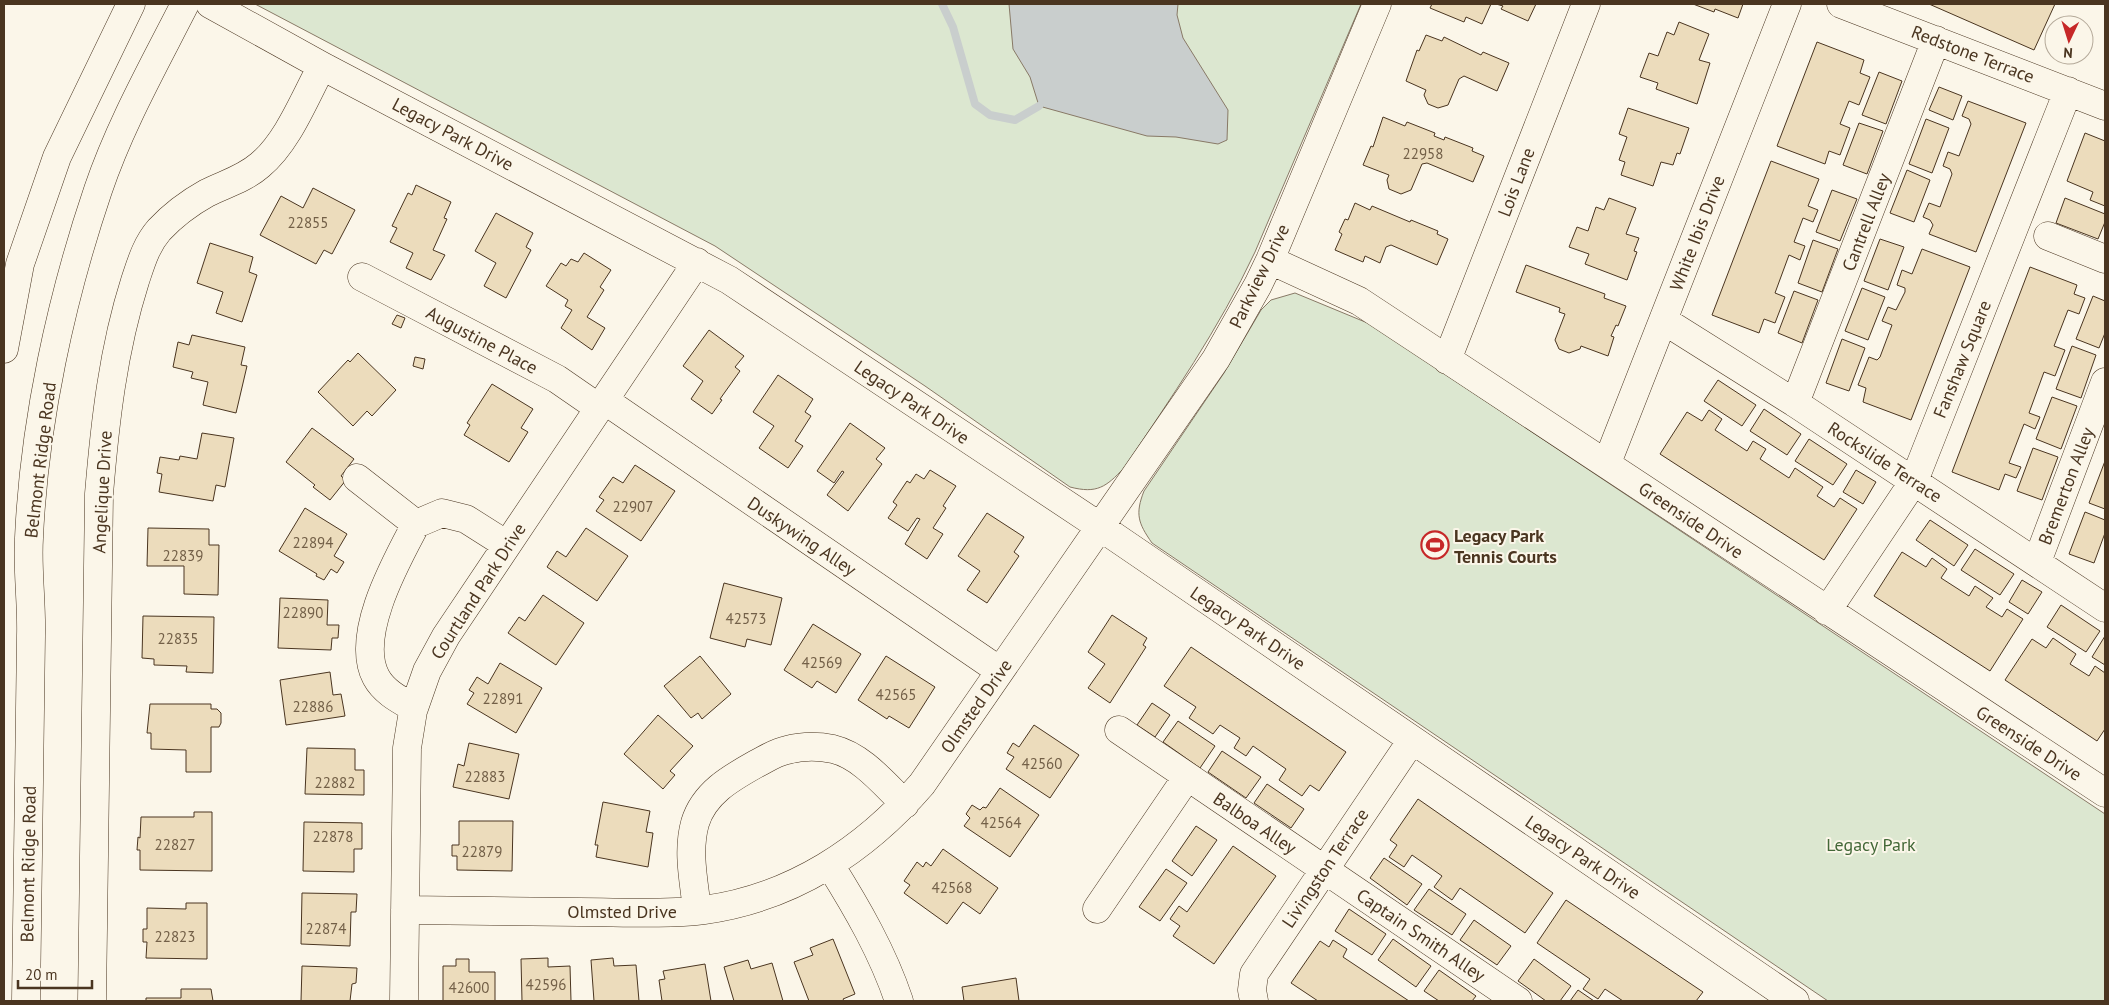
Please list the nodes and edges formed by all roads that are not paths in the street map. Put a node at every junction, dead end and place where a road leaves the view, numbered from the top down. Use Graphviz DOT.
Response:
graph roads {
  1 [pos="131,4"];
  2 [pos="185,4"];
  3 [pos="210,4"];
  4 [pos="1377,4"];
  5 [pos="1586,4"];
  6 [pos="1787,4"];
  7 [pos="1841,4"];
  8 [pos="1936,40"];
  9 [pos="322,66"];
  10 [pos="2068,90"];
  11 [pos="2105,106"];
  12 [pos="2048,236"];
  13 [pos="1270,260"];
  14 [pos="2105,260"];
  15 [pos="697,262"];
  16 [pos="362,277"];
  17 [pos="1663,320"];
  18 [pos="4,349"];
  19 [pos="1447,360"];
  20 [pos="2105,382"];
  21 [pos="1795,403"];
  22 [pos="601,404"];
  23 [pos="1607,463"];
  24 [pos="356,478"];
  25 [pos="1914,481"];
  26 [pos="416,524"];
  27 [pos="1099,526"];
  28 [pos="507,545"];
  29 [pos="2037,562"];
  30 [pos="2105,608"];
  31 [pos="1827,611"];
  32 [pos="1000,671"];
  33 [pos="414,708"];
  34 [pos="1119,730"];
  35 [pos="1412,740"];
  36 [pos="1187,777"];
  37 [pos="2104,789"];
  38 [pos="905,804"];
  39 [pos="830,865"];
  40 [pos="1324,868"];
  41 [pos="1097,909"];
  42 [pos="405,910"];
  43 [pos="697,910"];
  44 [pos="1263,961"];
  45 [pos="26,1001"];
  46 [pos="92,1001"];
  47 [pos="404,1001"];
  48 [pos="899,1001"];
  49 [pos="1254,1001"];
  50 [pos="1271,1001"];
  51 [pos="1518,1001"];
  52 [pos="1795,1001"];
  1 -- 18 [label="street"];
  2 -- 45 [label="street, Belmont Ridge Road"];
  3 -- 9 [label="street, Legacy Park Drive"];
  4 -- 13 [label="street, Parkview Drive"];
  5 -- 19 [label="street, Lois Lane"];
  6 -- 17 [label="street, White Ibis Drive"];
  7 -- 8 [label="street, Redstone Terrace"];
  8 -- 10 [label="street, Redstone Terrace"];
  8 -- 21 [label="street, Cantrell Alley"];
  9 -- 15 [label="street, Legacy Park Drive"];
  9 -- 46 [label="street, Angelique Drive"];
  10 -- 11 [label="street, Redstone Terrace"];
  10 -- 25 [label="street, Fanshaw Square"];
  12 -- 14 [label="street"];
  13 -- 19 [label="street, Greenside Drive"];
  13 -- 27 [label="street, Parkview Drive"];
  15 -- 22 [label="street"];
  15 -- 27 [label="street, Legacy Park Drive"];
  16 -- 22 [label="street, Augustine Place"];
  17 -- 21 [label="street, Rockslide Terrace"];
  17 -- 23 [label="street, White Ibis Drive"];
  19 -- 23 [label="street, Greenside Drive"];
  20 -- 29 [label="street, Bremerton Alley"];
  21 -- 25 [label="street, Rockslide Terrace"];
  22 -- 28 [label="street, Courtland Park Drive"];
  22 -- 32 [label="street, Duskywing Alley"];
  23 -- 31 [label="street, Greenside Drive"];
  24 -- 26 [label="street"];
  25 -- 29 [label="street, Rockslide Terrace"];
  25 -- 31 [label="street, Fanshaw Square"];
  26 -- 28 [label="street"];
  26 -- 33 [label="street"];
  27 -- 32 [label="street, Olmsted Drive"];
  27 -- 35 [label="street, Legacy Park Drive"];
  28 -- 33 [label="street, Courtland Park Drive"];
  29 -- 30 [label="street, Rockslide Terrace"];
  31 -- 37 [label="street, Greenside Drive"];
  32 -- 38 [label="street, Olmsted Drive"];
  33 -- 42 [label="street, Courtland Park Drive"];
  34 -- 36 [label="street, Balboa Alley"];
  35 -- 40 [label="street, Livingston Terrace"];
  35 -- 52 [label="street, Legacy Park Drive"];
  36 -- 40 [label="street, Balboa Alley"];
  36 -- 41 [label="street"];
  38 -- 39 [label="street, Olmsted Drive"];
  38 -- 43 [label="street"];
  39 -- 43 [label="street, Olmsted Drive"];
  39 -- 48 [label="street"];
  40 -- 44 [label="street, Livingston Terrace"];
  40 -- 51 [label="street, Captain Smith Alley"];
  42 -- 43 [label="street, Olmsted Drive"];
  42 -- 47 [label="street, Courtland Park Drive"];
  44 -- 49 [label="street, Livingston Terrace"];
  44 -- 50 [label="street"];
}
